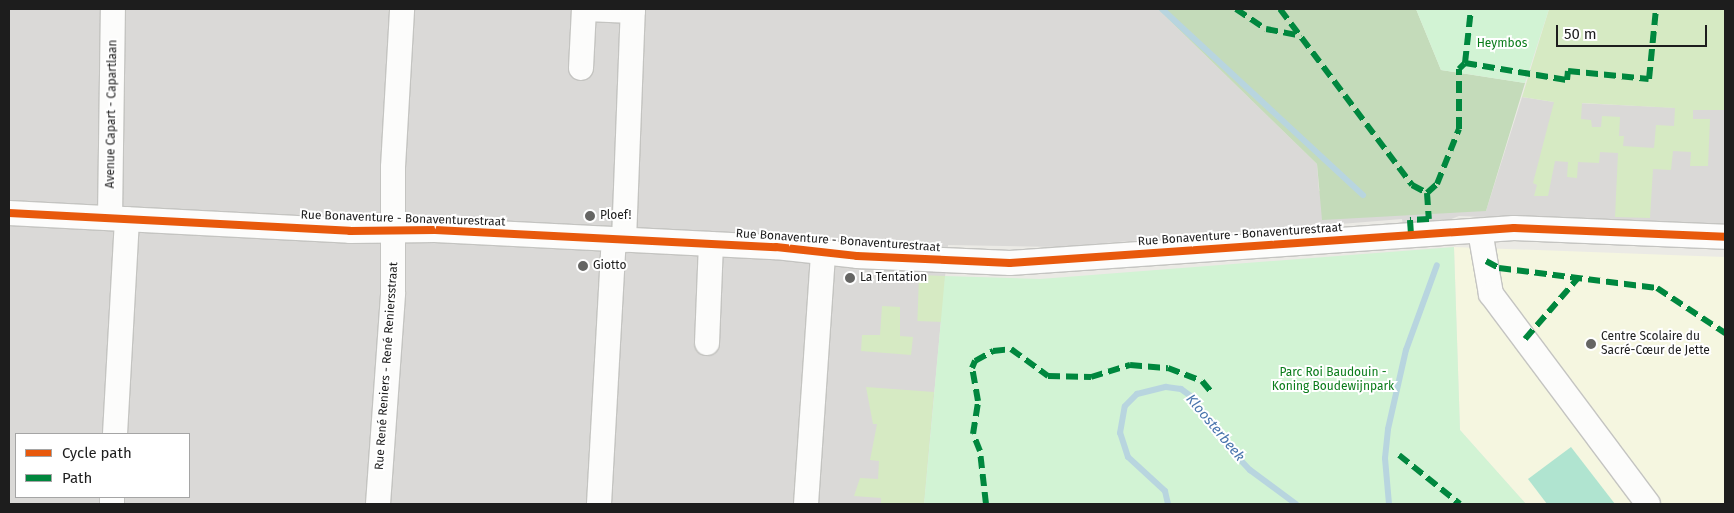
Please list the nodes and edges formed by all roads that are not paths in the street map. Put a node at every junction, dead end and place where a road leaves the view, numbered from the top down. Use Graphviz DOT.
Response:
graph roads {
  1 [pos="113,9"];
  2 [pos="402,9"];
  3 [pos="585,9"];
  4 [pos="633,10"];
  5 [pos="581,68"];
  6 [pos="9,213"];
  7 [pos="119,219"];
  8 [pos="394,228"];
  9 [pos="1480,230"];
  10 [pos="1725,237"];
  11 [pos="619,239"];
  12 [pos="711,244"];
  13 [pos="824,252"];
  14 [pos="707,343"];
  15 [pos="115,433"];
  16 [pos="378,504"];
  17 [pos="599,504"];
  18 [pos="806,504"];
  19 [pos="1648,504"];
  1 -- 7 [label="street, Avenue Capart - Capartlaan"];
  2 -- 8 [label="street, Rue René Reniers - René Reniersstraat"];
  3 -- 4 [label="street"];
  3 -- 5 [label="street"];
  4 -- 11 [label="street"];
  6 -- 7 [label="street, Rue Bonaventure - Bonaventurestraat"];
  7 -- 8 [label="street, Rue Bonaventure - Bonaventurestraat"];
  7 -- 15 [label="street, Avenue Capart - Capartlaan"];
  8 -- 11 [label="street, Rue Bonaventure - Bonaventurestraat"];
  8 -- 16 [label="street, Rue René Reniers - René Reniersstraat"];
  9 -- 10 [label="street, Rue Bonaventure - Bonaventurestraat"];
  9 -- 13 [label="street, Rue Bonaventure - Bonaventurestraat"];
  9 -- 19 [label="street"];
  11 -- 12 [label="street, Rue Bonaventure - Bonaventurestraat"];
  11 -- 17 [label="street"];
  12 -- 13 [label="street, Rue Bonaventure - Bonaventurestraat"];
  12 -- 14 [label="street"];
  13 -- 18 [label="street"];
}
